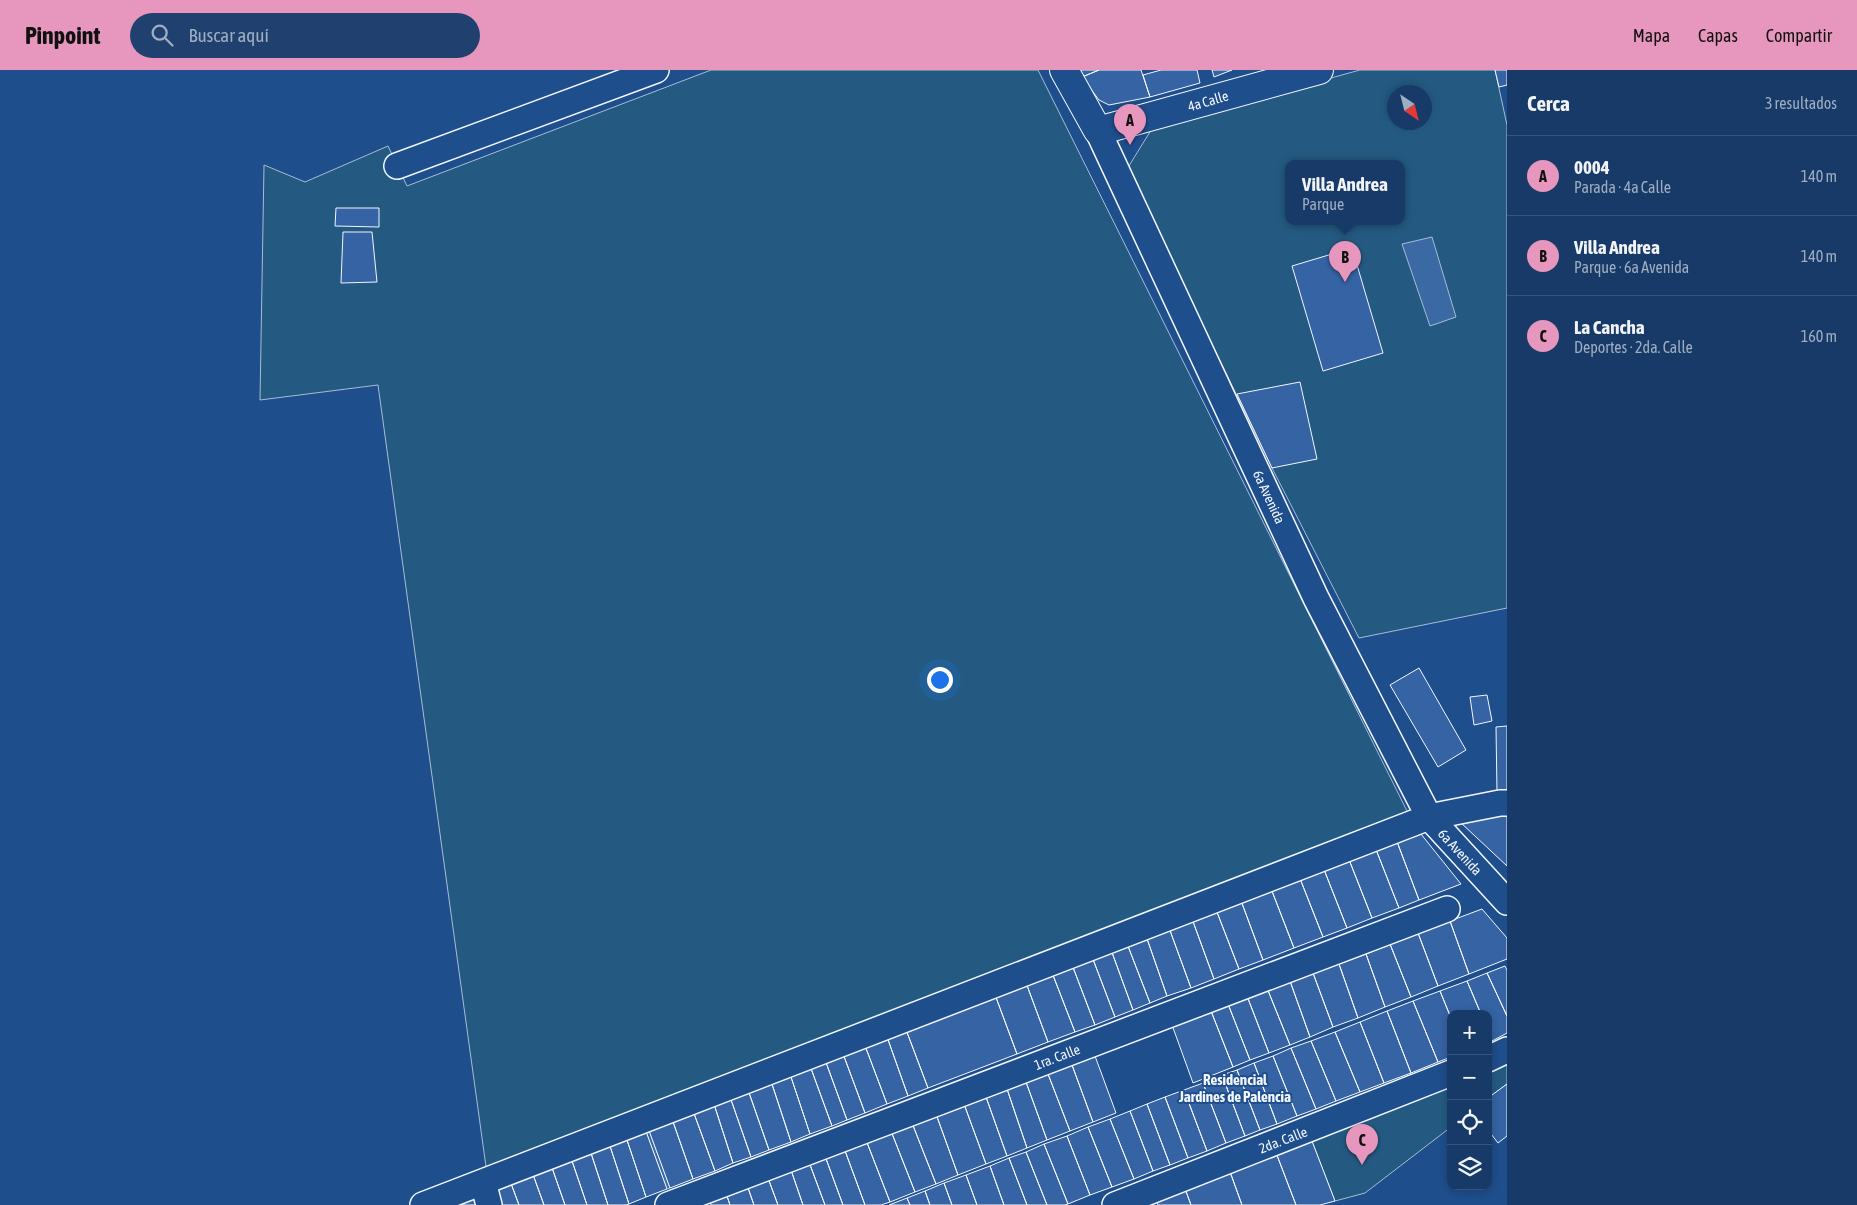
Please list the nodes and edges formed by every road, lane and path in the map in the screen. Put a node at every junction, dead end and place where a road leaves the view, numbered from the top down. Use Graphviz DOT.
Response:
graph roads {
  1 [pos="656,70"];
  2 [pos="1064,70"];
  3 [pos="1319,70"];
  4 [pos="1098,131"];
  5 [pos="397,166"];
  6 [pos="1507,803"];
  7 [pos="1429,818"];
  8 [pos="1507,902"];
  9 [pos="1447,909"];
  10 [pos="1507,1050"];
  11 [pos="1492,1056"];
  12 [pos="1447,1075"];
  13 [pos="486,1194"];
  14 [pos="423,1205"];
  15 [pos="668,1205"];
  16 [pos="1115,1205"];
  1 -- 5 [label="street"];
  2 -- 4 [label="main road, 6a Avenida"];
  3 -- 4 [label="main road, 4a Calle"];
  4 -- 7 [label="street, 6a Avenida"];
  6 -- 7 [label="street"];
  7 -- 8 [label="street, 6a Avenida"];
  7 -- 13 [label="street"];
  9 -- 15 [label="street, 1ra. Calle"];
  10 -- 11 [label="street"];
  12 -- 16 [label="street, 2da. Calle"];
  13 -- 14 [label="street"];
}
